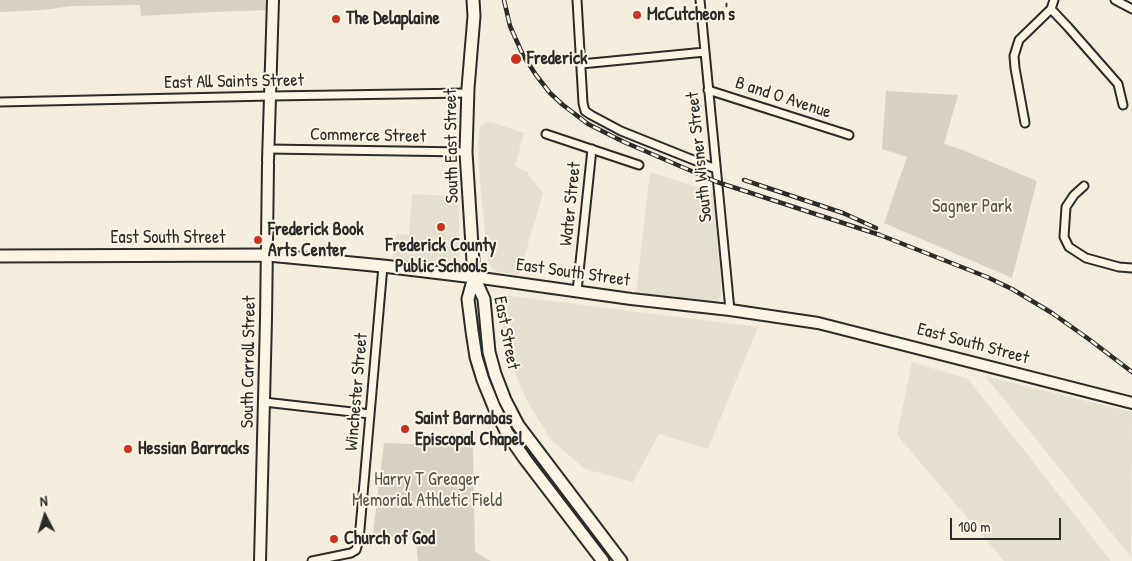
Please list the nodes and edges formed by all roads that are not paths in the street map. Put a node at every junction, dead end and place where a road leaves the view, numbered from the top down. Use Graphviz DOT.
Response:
graph roads {
  1 [pos="273,0"];
  2 [pos="473,0"];
  3 [pos="480,0"];
  4 [pos="577,0"];
  5 [pos="700,0"];
  6 [pos="1054,0"];
  7 [pos="1115,0"];
  8 [pos="1051,9"];
  9 [pos="1132,9"];
  10 [pos="474,16"];
  11 [pos="705,52"];
  12 [pos="581,64"];
  13 [pos="708,90"];
  14 [pos="468,93"];
  15 [pos="270,96"];
  16 [pos="0,102"];
  17 [pos="1123,105"];
  18 [pos="1025,123"];
  19 [pos="546,134"];
  20 [pos="849,135"];
  21 [pos="268,149"];
  22 [pos="592,150"];
  23 [pos="466,152"];
  24 [pos="639,165"];
  25 [pos="716,169"];
  26 [pos="1084,186"];
  27 [pos="268,254"];
  28 [pos="0,256"];
  29 [pos="383,266"];
  30 [pos="1132,268"];
  31 [pos="474,277"];
  32 [pos="577,291"];
  33 [pos="730,310"];
  34 [pos="264,402"];
  35 [pos="1132,403"];
  36 [pos="370,414"];
  37 [pos="260,561"];
  38 [pos="312,561"];
  39 [pos="603,561"];
  40 [pos="621,561"];
  1 -- 15 [label="main road, South Carroll Street"];
  2 -- 10 [label="main road, South East Street"];
  3 -- 10 [label="main road, South East Street"];
  4 -- 12 [label="street"];
  5 -- 11 [label="street, South Wisner Street"];
  6 -- 8 [label="street"];
  7 -- 9 [label="street"];
  8 -- 17 [label="street"];
  8 -- 18 [label="street"];
  10 -- 14 [label="main road, South East Street"];
  11 -- 12 [label="street"];
  11 -- 13 [label="street, South Wisner Street"];
  12 -- 25 [label="street"];
  13 -- 20 [label="street, B and O Avenue"];
  13 -- 25 [label="street, South Wisner Street"];
  14 -- 15 [label="street, East All Saints Street"];
  14 -- 23 [label="main road, South East Street"];
  15 -- 16 [label="street, East All Saints Street"];
  15 -- 21 [label="main road, South Carroll Street"];
  19 -- 22 [label="street"];
  21 -- 23 [label="street, Commerce Street"];
  21 -- 27 [label="main road, South Carroll Street"];
  22 -- 24 [label="street"];
  22 -- 32 [label="street, Water Street"];
  23 -- 31 [label="main road, South East Street"];
  25 -- 33 [label="street, South Wisner Street"];
  26 -- 30 [label="street"];
  27 -- 28 [label="main road, East South Street"];
  27 -- 29 [label="main road, East South Street"];
  27 -- 34 [label="main road, South Carroll Street"];
  29 -- 31 [label="main road, East South Street"];
  29 -- 36 [label="street, Winchester Street"];
  31 -- 32 [label="main road, East South Street"];
  31 -- 39 [label="main road, East Street"];
  31 -- 40 [label="main road, East Street"];
  32 -- 33 [label="main road, East South Street"];
  33 -- 35 [label="main road, East South Street"];
  34 -- 36 [label="street"];
  34 -- 37 [label="main road, South Carroll Street"];
  36 -- 38 [label="street, Winchester Street"];
}
